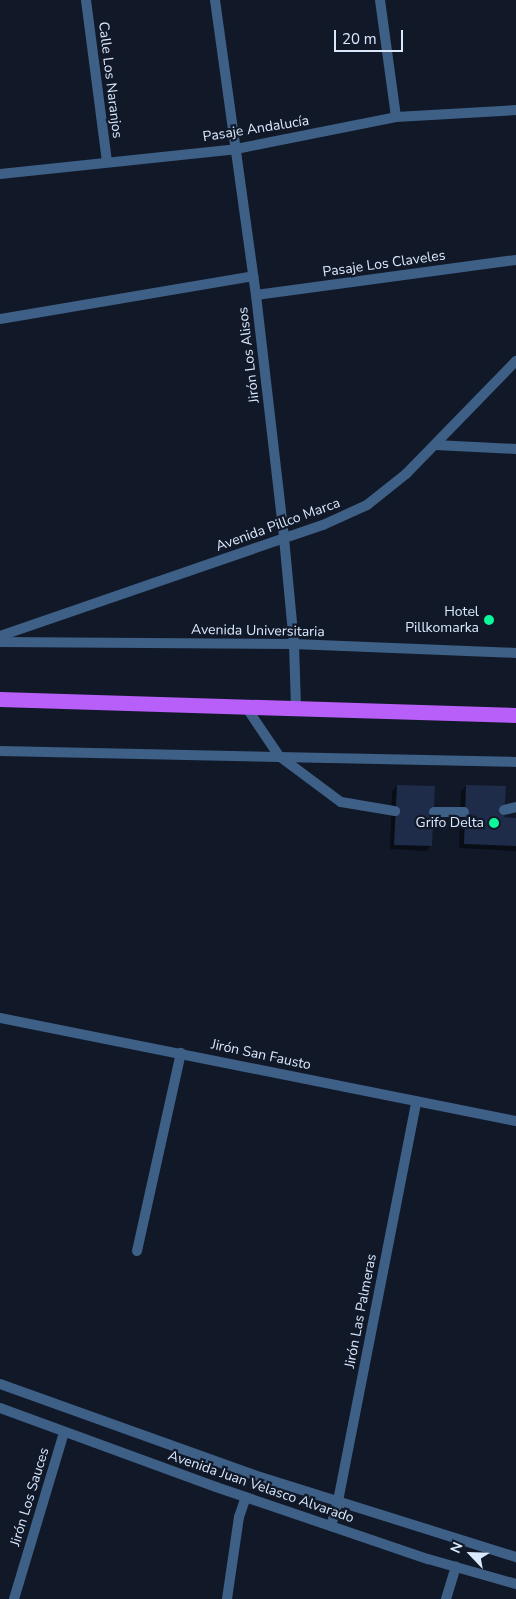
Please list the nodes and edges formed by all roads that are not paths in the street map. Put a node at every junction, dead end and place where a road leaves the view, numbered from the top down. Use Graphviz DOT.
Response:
graph roads {
  1 [pos="86,0"];
  2 [pos="216,0"];
  3 [pos="380,0"];
  4 [pos="516,110"];
  5 [pos="396,118"];
  6 [pos="236,148"];
  7 [pos="107,162"];
  8 [pos="0,174"];
  9 [pos="516,260"];
  10 [pos="253,276"];
  11 [pos="256,295"];
  12 [pos="0,319"];
  13 [pos="516,361"];
  14 [pos="435,445"];
  15 [pos="516,449"];
  16 [pos="284,538"];
  17 [pos="0,636"];
  18 [pos="0,642"];
  19 [pos="294,644"];
  20 [pos="516,653"];
  21 [pos="0,699"];
  22 [pos="246,708"];
  23 [pos="296,709"];
  24 [pos="516,714"];
  25 [pos="0,751"];
  26 [pos="279,756"];
  27 [pos="516,762"];
  28 [pos="516,808"];
  29 [pos="504,810"];
  30 [pos="396,811"];
  31 [pos="434,812"];
  32 [pos="464,812"];
  33 [pos="0,1018"];
  34 [pos="181,1053"];
  35 [pos="416,1102"];
  36 [pos="516,1121"];
  37 [pos="137,1251"];
  38 [pos="0,1384"];
  39 [pos="0,1408"];
  40 [pos="64,1432"];
  41 [pos="246,1497"];
  42 [pos="338,1501"];
  43 [pos="331,1526"];
  44 [pos="516,1557"];
  45 [pos="456,1567"];
  46 [pos="516,1584"];
  47 [pos="14,1599"];
  48 [pos="227,1599"];
  49 [pos="446,1599"];
  1 -- 7 [label="street, Calle Los Naranjos"];
  2 -- 6 [label="street, Jirón Los Alisos"];
  3 -- 5 [label="street"];
  4 -- 5 [label="street, Pasaje Andalucía"];
  5 -- 6 [label="street, Pasaje Andalucía"];
  6 -- 7 [label="street, Pasaje Andalucía"];
  6 -- 10 [label="street, Jirón Los Alisos"];
  7 -- 8 [label="street, Pasaje Andalucía"];
  9 -- 11 [label="street, Pasaje Los Claveles"];
  10 -- 11 [label="street, Jirón Los Alisos"];
  10 -- 12 [label="street"];
  11 -- 16 [label="street, Jirón Los Alisos"];
  13 -- 14 [label="street, Avenida Pillco Marca"];
  14 -- 15 [label="street"];
  14 -- 16 [label="street, Avenida Pillco Marca"];
  16 -- 17 [label="street, Avenida Pillco Marca"];
  16 -- 19 [label="street, Jirón Los Alisos"];
  18 -- 19 [label="street, Avenida Universitaria"];
  19 -- 20 [label="street, Avenida Universitaria"];
  19 -- 23 [label="street, Jirón Los Alisos"];
  21 -- 22 [label="highway"];
  22 -- 23 [label="highway"];
  22 -- 26 [label="street"];
  23 -- 24 [label="highway"];
  25 -- 26 [label="street"];
  26 -- 27 [label="street"];
  26 -- 30 [label="street"];
  28 -- 29 [label="street"];
  31 -- 32 [label="street"];
  33 -- 34 [label="street, Jirón San Fausto"];
  34 -- 35 [label="street, Jirón San Fausto"];
  34 -- 37 [label="street"];
  35 -- 36 [label="street, Jirón San Fausto"];
  35 -- 42 [label="street, Jirón Las Palmeras"];
  38 -- 42 [label="street, Avenida Juan Velasco Alvarado"];
  39 -- 40 [label="street, Avenida Juan Velasco Alvarado"];
  40 -- 41 [label="street, Avenida Juan Velasco Alvarado"];
  40 -- 47 [label="street, Jirón Los Sauces"];
  41 -- 43 [label="street, Avenida Juan Velasco Alvarado"];
  41 -- 48 [label="street"];
  42 -- 43 [label="street, Jirón Las Palmeras"];
  42 -- 44 [label="street, Avenida Juan Velasco Alvarado"];
  43 -- 45 [label="street, Avenida Juan Velasco Alvarado"];
  45 -- 46 [label="street, Avenida Juan Velasco Alvarado"];
  45 -- 49 [label="street"];
}
